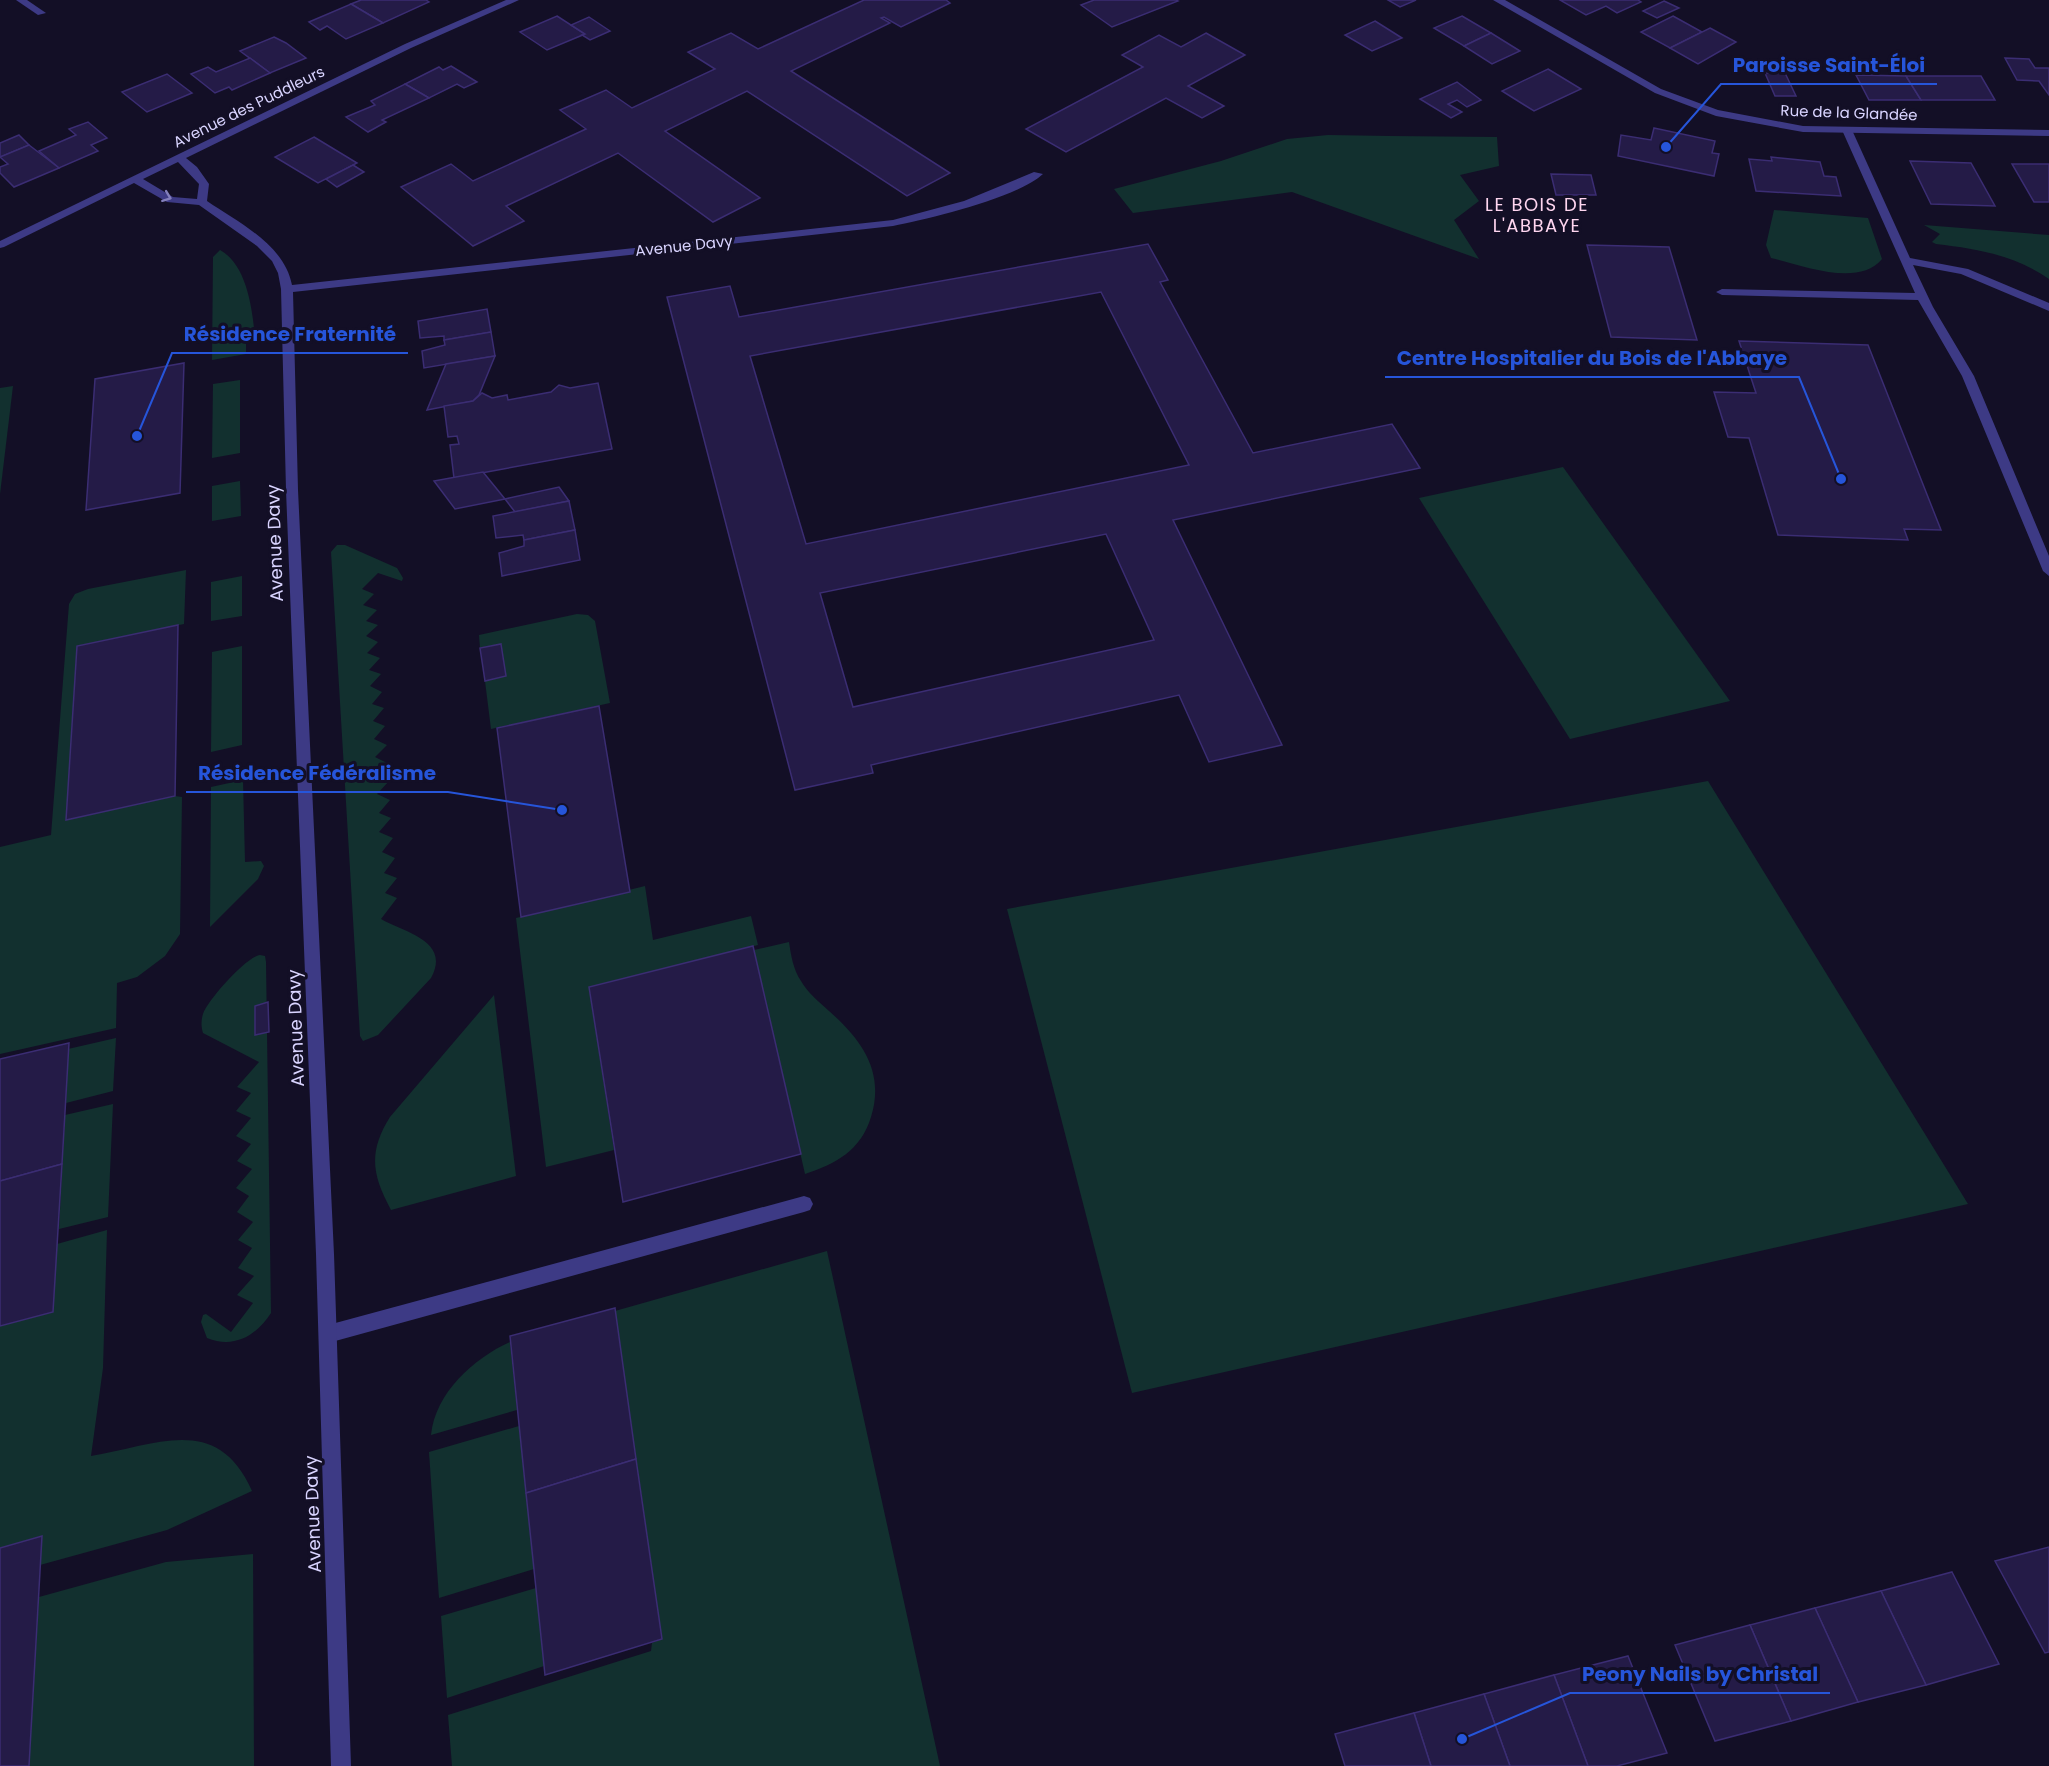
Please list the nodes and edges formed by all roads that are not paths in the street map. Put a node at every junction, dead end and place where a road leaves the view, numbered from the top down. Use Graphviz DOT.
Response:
graph roads {
  1 [pos="21,0"];
  2 [pos="514,0"];
  3 [pos="1498,0"];
  4 [pos="41,13"];
  5 [pos="1847,130"];
  6 [pos="2049,133"];
  7 [pos="180,158"];
  8 [pos="1038,174"];
  9 [pos="136,180"];
  10 [pos="202,202"];
  11 [pos="0,245"];
  12 [pos="1907,261"];
  13 [pos="286,289"];
  14 [pos="1722,292"];
  15 [pos="1922,297"];
  16 [pos="2049,307"];
  17 [pos="2049,571"];
  18 [pos="804,1204"];
  19 [pos="327,1334"];
  20 [pos="341,1766"];
  1 -- 4 [label="street"];
  2 -- 7 [label="street, Avenue des Puddleurs"];
  3 -- 5 [label="street, Rue de la Glandée"];
  5 -- 6 [label="street, Rue de la Glandée"];
  5 -- 12 [label="street"];
  7 -- 9 [label="street, Avenue des Puddleurs"];
  7 -- 10 [label="street"];
  8 -- 13 [label="street, Avenue Davy"];
  9 -- 10 [label="street, one-way"];
  9 -- 11 [label="street, Avenue des Puddleurs"];
  10 -- 13 [label="street, Avenue Davy"];
  12 -- 15 [label="street"];
  12 -- 16 [label="street"];
  13 -- 19 [label="street, Avenue Davy"];
  14 -- 15 [label="street"];
  15 -- 17 [label="street"];
  18 -- 19 [label="street"];
  19 -- 20 [label="street, Avenue Davy"];
}
